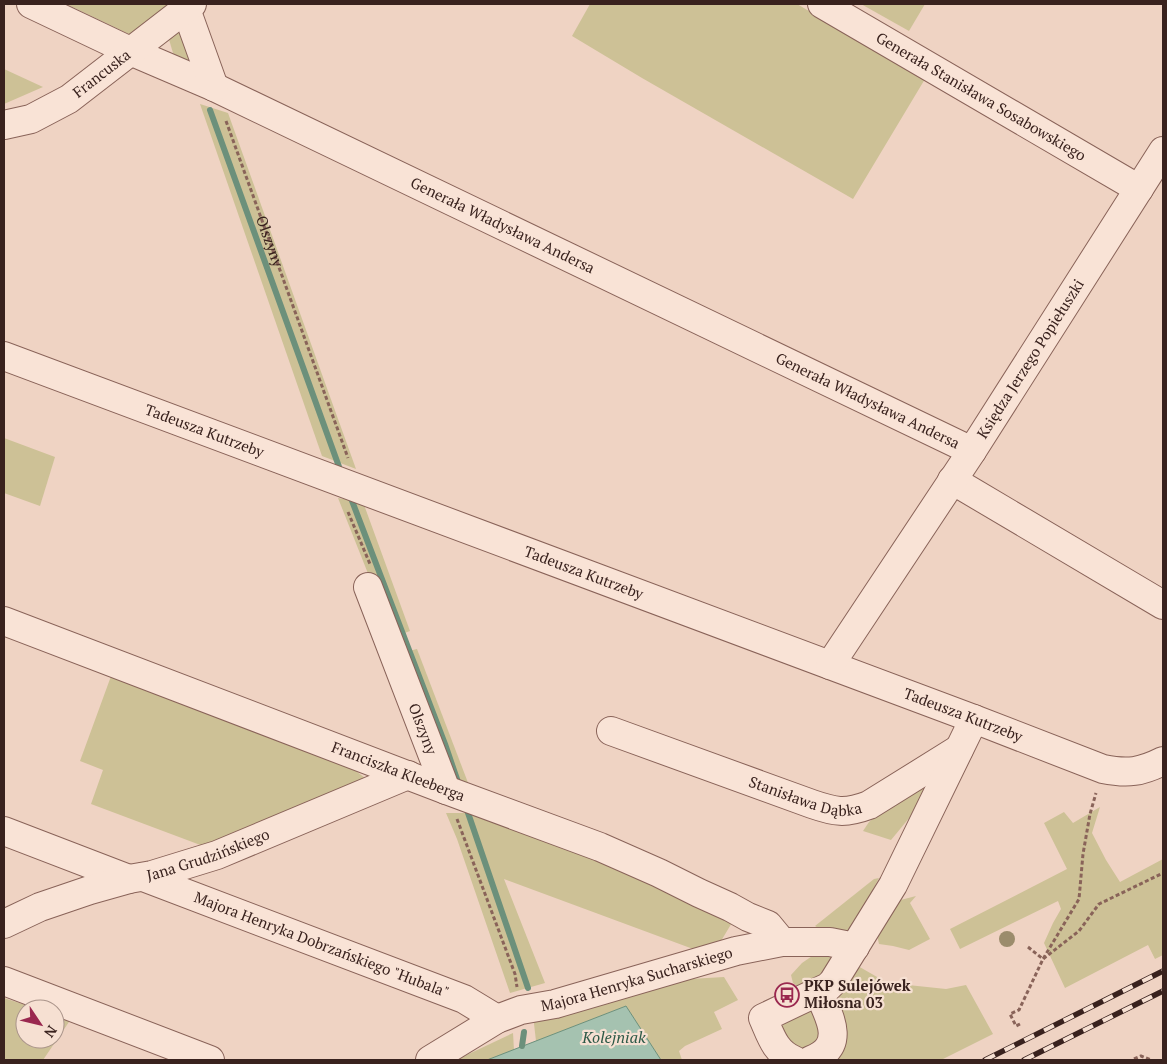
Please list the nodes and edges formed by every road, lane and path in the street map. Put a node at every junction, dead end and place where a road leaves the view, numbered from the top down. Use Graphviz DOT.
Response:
graph roads {
  1 [pos="31,4"];
  2 [pos="822,4"];
  3 [pos="189,6"];
  4 [pos="130,51"];
  5 [pos="214,87"];
  6 [pos="4,126"];
  7 [pos="1163,151"];
  8 [pos="1139,189"];
  9 [pos="4,356"];
  10 [pos="972,451"];
  11 [pos="340,476"];
  12 [pos="952,480"];
  13 [pos="368,587"];
  14 [pos="1163,605"];
  15 [pos="4,620"];
  16 [pos="830,665"];
  17 [pos="974,719"];
  18 [pos="611,731"];
  19 [pos="959,748"];
  20 [pos="1163,761"];
  21 [pos="408,775"];
  22 [pos="446,790"];
  23 [pos="1097,790"];
  24 [pos="4,832"];
  25 [pos="1163,873"];
  26 [pos="136,878"];
  27 [pos="4,924"];
  28 [pos="782,942"];
  29 [pos="854,947"];
  30 [pos="1028,947"];
  31 [pos="1043,959"];
  32 [pos="4,981"];
  33 [pos="818,992"];
  34 [pos="509,1015"];
  35 [pos="1017,1016"];
  36 [pos="1012,1018"];
  37 [pos="1020,1024"];
  38 [pos="1146,1058"];
  39 [pos="1134,1059"];
  40 [pos="210,1060"];
  41 [pos="430,1060"];
  42 [pos="794,1060"];
  43 [pos="811,1060"];
  44 [pos="1142,1060"];
  45 [pos="1151,1060"];
  1 -- 4 [label="street, Generała Władysława Andersa"];
  2 -- 8 [label="street, Generała Stanisława Sosabowskiego"];
  3 -- 4 [label="street, Francuska"];
  3 -- 5 [label="street"];
  4 -- 5 [label="street, Generała Władysława Andersa"];
  4 -- 6 [label="street, Francuska"];
  5 -- 10 [label="street, Generała Władysława Andersa"];
  5 -- 11 [label="path, Olszyny"];
  7 -- 8 [label="street, Księdza Jerzego Popiełuszki"];
  8 -- 10 [label="street, Księdza Jerzego Popiełuszki"];
  9 -- 11 [label="street, Tadeusza Kutrzeby"];
  10 -- 12 [label="street, Księdza Jerzego Popiełuszki"];
  11 -- 13 [label="path, Olszyny"];
  11 -- 16 [label="street, Tadeusza Kutrzeby"];
  12 -- 14 [label="street"];
  12 -- 16 [label="street, Księdza Jerzego Popiełuszki"];
  13 -- 22 [label="street, Olszyny"];
  15 -- 21 [label="street, Franciszka Kleeberga"];
  16 -- 17 [label="street, Tadeusza Kutrzeby"];
  17 -- 19 [label="street"];
  17 -- 20 [label="street, Tadeusza Kutrzeby"];
  18 -- 19 [label="street, Stanisława Dąbka"];
  19 -- 29 [label="street"];
  21 -- 22 [label="street, Franciszka Kleeberga"];
  21 -- 26 [label="street, Jana Grudzińskiego"];
  22 -- 28 [label="street, Franciszka Kleeberga"];
  22 -- 34 [label="path"];
  23 -- 31 [label="path"];
  24 -- 26 [label="street, Majora Henryka Dobrzańskiego \"Hubala\""];
  25 -- 31 [label="path"];
  26 -- 27 [label="street, Jana Grudzińskiego"];
  26 -- 34 [label="street, Majora Henryka Dobrzańskiego \"Hubala\""];
  28 -- 29 [label="street, Majora Henryka Sucharskiego"];
  28 -- 34 [label="street, Majora Henryka Sucharskiego"];
  29 -- 33 [label="street"];
  30 -- 31 [label="path"];
  31 -- 36 [label="path"];
  32 -- 40 [label="street"];
  33 -- 42 [label="street"];
  33 -- 43 [label="street"];
  34 -- 41 [label="street, Majora Henryka Sucharskiego"];
  35 -- 36 [label="path"];
  36 -- 37 [label="path"];
  38 -- 39 [label="path"];
  38 -- 44 [label="path"];
  38 -- 45 [label="path"];
}
